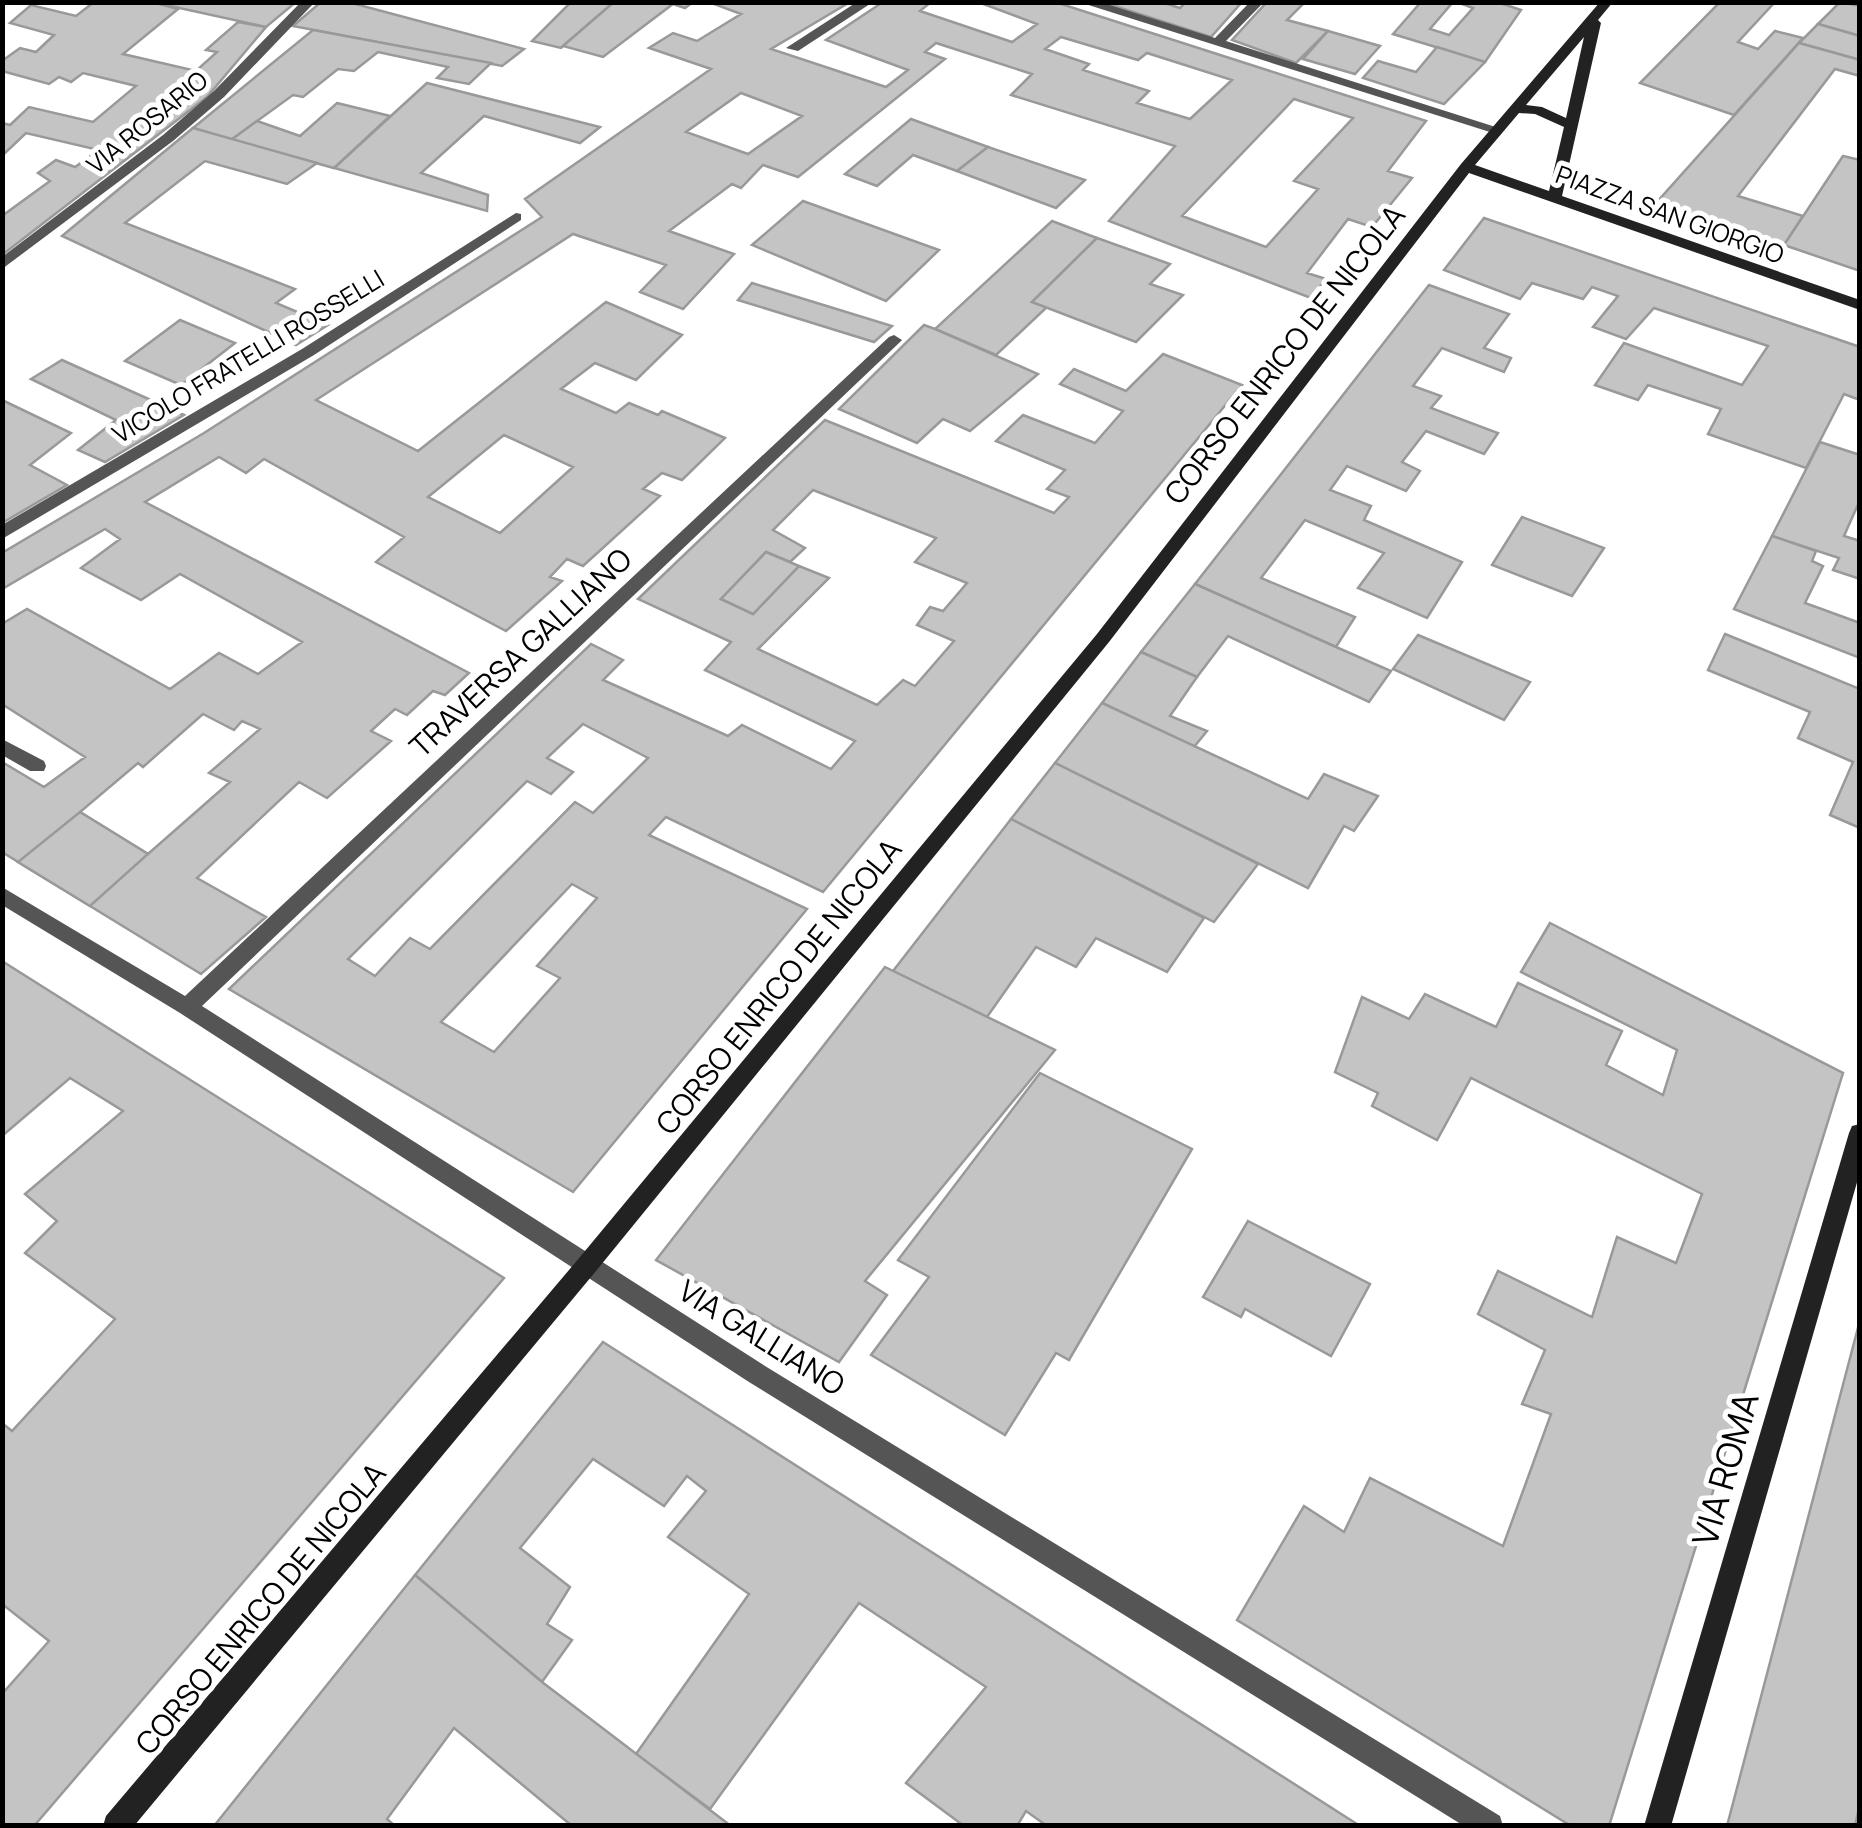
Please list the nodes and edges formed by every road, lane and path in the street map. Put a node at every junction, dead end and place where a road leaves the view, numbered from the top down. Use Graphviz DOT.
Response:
graph roads {
  1 [pos="309,2"];
  2 [pos="867,2"];
  3 [pos="1085,2"];
  4 [pos="1258,2"];
  5 [pos="1608,2"];
  6 [pos="1596,17"];
  7 [pos="1216,44"];
  8 [pos="793,48"];
  9 [pos="1517,109"];
  10 [pos="1568,124"];
  11 [pos="1498,130"];
  12 [pos="1466,167"];
  13 [pos="1555,196"];
  14 [pos="516,217"];
  15 [pos="2,266"];
  16 [pos="1860,305"];
  17 [pos="894,340"];
  18 [pos="2,533"];
  19 [pos="2,746"];
  20 [pos="37,766"];
  21 [pos="2,896"];
  22 [pos="187,1008"];
  23 [pos="1860,1133"];
  24 [pos="588,1264"];
  25 [pos="116,1826"];
  26 [pos="1490,1826"];
  27 [pos="1657,1826"];
  1 -- 15 [label="street, VIA ROSARIO"];
  2 -- 8 [label="street"];
  3 -- 7 [label="street"];
  4 -- 7 [label="street"];
  5 -- 6 [label="street, CORSO ENRICO DE NICOLA"];
  6 -- 9 [label="street, CORSO ENRICO DE NICOLA"];
  6 -- 10 [label="street"];
  7 -- 11 [label="street"];
  9 -- 10 [label="street"];
  9 -- 11 [label="street, CORSO ENRICO DE NICOLA"];
  10 -- 13 [label="street"];
  11 -- 12 [label="street, CORSO ENRICO DE NICOLA"];
  12 -- 13 [label="street, PIAZZA SAN GIORGIO"];
  12 -- 24 [label="street, CORSO ENRICO DE NICOLA"];
  13 -- 16 [label="street, PIAZZA SAN GIORGIO"];
  14 -- 18 [label="street, VICOLO FRATELLI ROSSELLI"];
  17 -- 22 [label="street, TRAVERSA GALLIANO"];
  19 -- 20 [label="street"];
  21 -- 22 [label="street, VIA GALLIANO"];
  22 -- 24 [label="street, VIA GALLIANO"];
  23 -- 27 [label="street, VIA ROMA"];
  24 -- 25 [label="street, CORSO ENRICO DE NICOLA"];
  24 -- 26 [label="street, VIA GALLIANO"];
}
